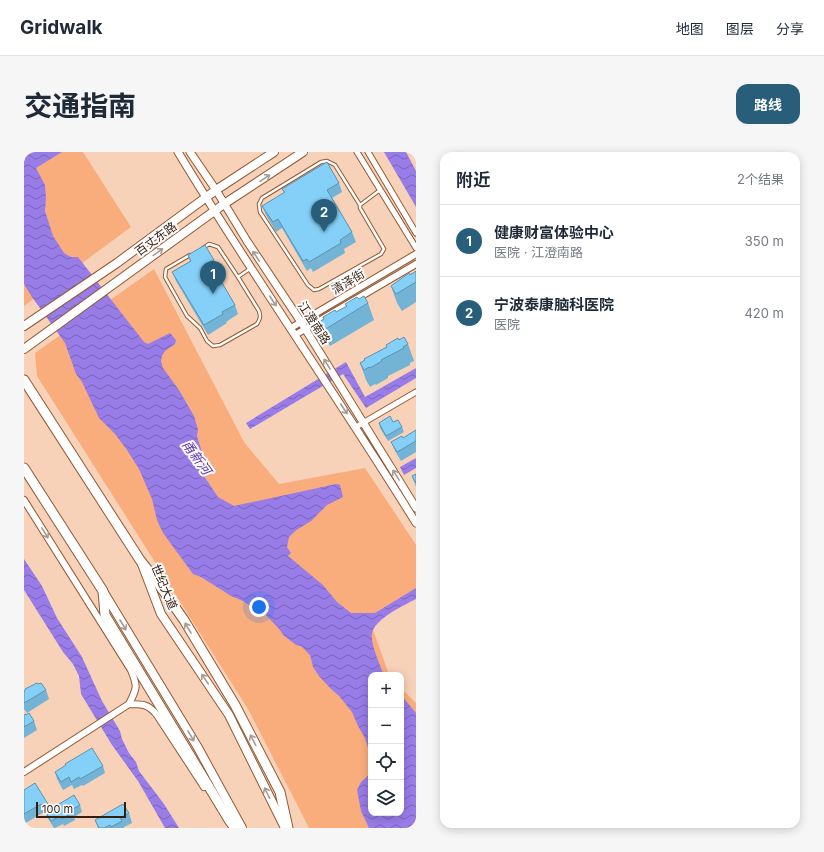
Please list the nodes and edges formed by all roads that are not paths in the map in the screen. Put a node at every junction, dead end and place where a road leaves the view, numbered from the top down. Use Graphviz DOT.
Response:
graph roads {
  1 [pos="178,152"];
  2 [pos="190,152"];
  3 [pos="274,152"];
  4 [pos="304,152"];
  5 [pos="357,152"];
  6 [pos="368,152"];
  7 [pos="216,190"];
  8 [pos="380,190"];
  9 [pos="206,198"];
  10 [pos="224,204"];
  11 [pos="360,205"];
  12 [pos="214,212"];
  13 [pos="416,233"];
  14 [pos="416,248"];
  15 [pos="197,251"];
  16 [pos="190,254"];
  17 [pos="416,254"];
  18 [pos="416,264"];
  19 [pos="251,268"];
  20 [pos="349,272"];
  21 [pos="238,277"];
  22 [pos="359,288"];
  23 [pos="301,322"];
  24 [pos="24,326"];
  25 [pos="291,328"];
  26 [pos="306,329"];
  27 [pos="295,335"];
  28 [pos="24,349"];
  29 [pos="24,380"];
  30 [pos="416,392"];
  31 [pos="363,423"];
  32 [pos="356,427"];
  33 [pos="24,468"];
  34 [pos="24,500"];
  35 [pos="416,508"];
  36 [pos="416,523"];
  37 [pos="140,560"];
  38 [pos="103,591"];
  39 [pos="129,704"];
  40 [pos="24,772"];
  41 [pos="229,828"];
  42 [pos="235,828"];
  43 [pos="242,828"];
  44 [pos="286,828"];
  1 -- 9 [label="main road, 江澄南路"];
  2 -- 7 [label="main road, 江澄南路"];
  3 -- 7 [label="main road, 百丈东路"];
  10 -- 4 [label="main road, 百丈东路, one-way"];
  5 -- 8 [label="street"];
  6 -- 13 [label="street"];
  7 -- 9 [label="main road, 百丈东路"];
  7 -- 10 [label="main road, 江澄南路"];
  8 -- 11 [label="lane"];
  8 -- 14 [label="street"];
  9 -- 12 [label="main road, 江澄南路"];
  9 -- 24 [label="main road, 百丈东路"];
  10 -- 12 [label="main road, 百丈东路"];
  23 -- 10 [label="main road, 江澄南路, one-way"];
  11 -- 20 [label="lane"];
  11 -- 20 [label="lane"];
  12 -- 19 [label="main road, 江澄南路"];
  28 -- 12 [label="main road, 百丈东路, one-way"];
  15 -- 21 [label="lane"];
  16 -- 21 [label="lane"];
  17 -- 22 [label="street, 清泽街"];
  18 -- 26 [label="street, 清泽街"];
  19 -- 21 [label="lane"];
  19 -- 25 [label="main road, 江澄南路, one-way"];
  20 -- 22 [label="lane"];
  22 -- 23 [label="street, 清泽街"];
  23 -- 25 [label="street, 清泽街"];
  23 -- 26 [label="main road, 江澄南路"];
  25 -- 27 [label="main road, 江澄南路"];
  26 -- 27 [label="street, 清泽街"];
  31 -- 26 [label="main road, 江澄南路, one-way"];
  27 -- 32 [label="main road, 江澄南路, one-way"];
  29 -- 37 [label="highway, 世纪大道"];
  30 -- 31 [label="street"];
  31 -- 32 [label="street"];
  35 -- 31 [label="main road, 江澄南路, one-way"];
  32 -- 36 [label="main road, 江澄南路"];
  33 -- 38 [label="highway"];
  34 -- 39 [label="street, one-way"];
  44 -- 37 [label="main road, 世纪大道, one-way"];
  44 -- 37 [label="highway, one-way"];
  38 -- 42 [label="highway"];
  38 -- 43 [label="main road, one-way"];
  39 -- 40 [label="street"];
  39 -- 41 [label="street"];
}
